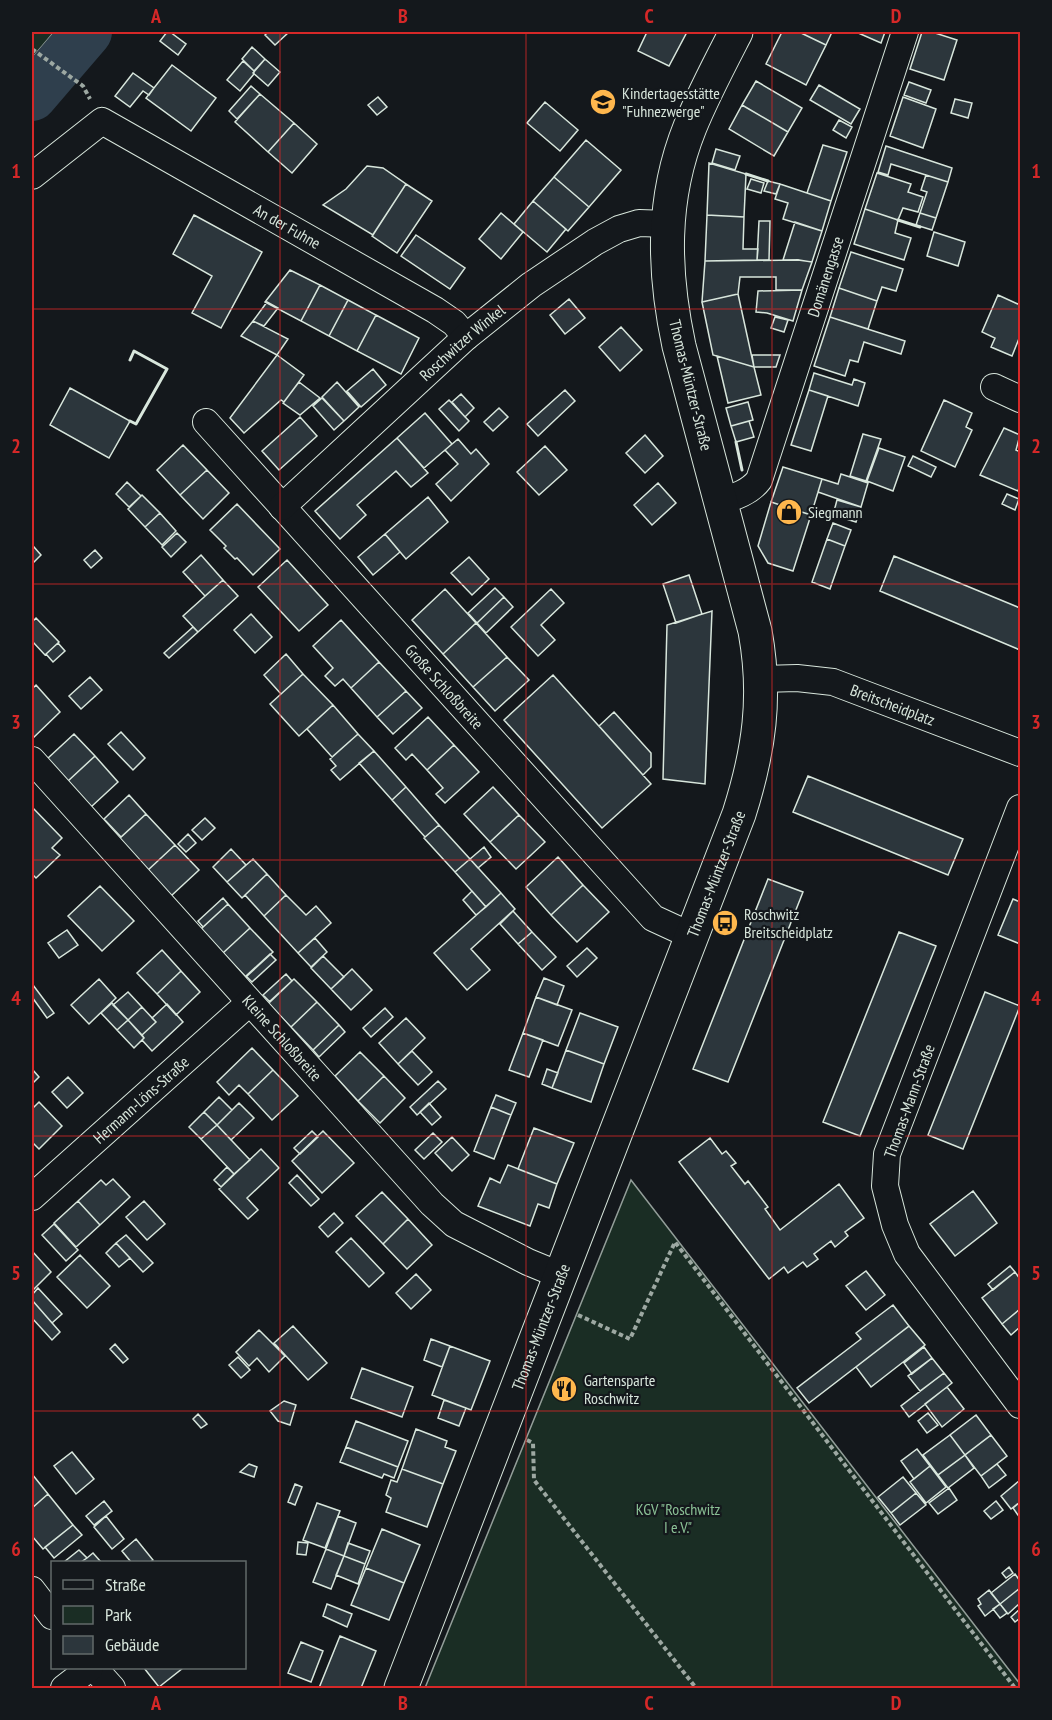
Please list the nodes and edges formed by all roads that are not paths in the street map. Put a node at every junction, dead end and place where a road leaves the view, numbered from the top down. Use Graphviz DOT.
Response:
graph roads {
  1 [pos="736,32"];
  2 [pos="905,32"];
  3 [pos="32,176"];
  4 [pos="668,224"];
  5 [pos="466,338"];
  6 [pos="994,387"];
  7 [pos="1020,399"];
  8 [pos="206,422"];
  9 [pos="721,501"];
  10 [pos="282,507"];
  11 [pos="762,679"];
  12 [pos="1020,753"];
  13 [pos="32,760"];
  14 [pos="1020,808"];
  15 [pos="692,936"];
  16 [pos="249,1003"];
  17 [pos="32,1197"];
  18 [pos="556,1290"];
  19 [pos="1020,1406"];
  20 [pos="32,1590"];
  21 [pos="51,1615"];
  22 [pos="91,1669"];
  23 [pos="93,1669"];
  24 [pos="64,1689"];
  25 [pos="112,1689"];
  26 [pos="401,1689"];
  1 -- 4 [label="main road, Thomas-Müntzer-Straße"];
  2 -- 9 [label="street, Domänengasse"];
  3 -- 5 [label="street, An der Fuhne"];
  4 -- 5 [label="street, Roschwitzer Winkel"];
  4 -- 9 [label="main road, Thomas-Müntzer-Straße"];
  5 -- 10 [label="street, Roschwitzer Winkel"];
  6 -- 7 [label="street"];
  8 -- 10 [label="street, Große Schloßbreite"];
  9 -- 11 [label="main road, Thomas-Müntzer-Straße"];
  10 -- 15 [label="street, Große Schloßbreite"];
  11 -- 12 [label="street, Breitscheidplatz"];
  11 -- 15 [label="main road, Thomas-Müntzer-Straße"];
  13 -- 16 [label="street, Kleine Schloßbreite"];
  14 -- 19 [label="street, Thomas-Mann-Straße"];
  15 -- 18 [label="main road, Thomas-Müntzer-Straße"];
  16 -- 17 [label="street, Hermann-Löns-Straße"];
  16 -- 18 [label="street, Kleine Schloßbreite"];
  18 -- 26 [label="main road, Thomas-Müntzer-Straße"];
  20 -- 21 [label="street"];
  22 -- 24 [label="street"];
  23 -- 25 [label="street"];
}
